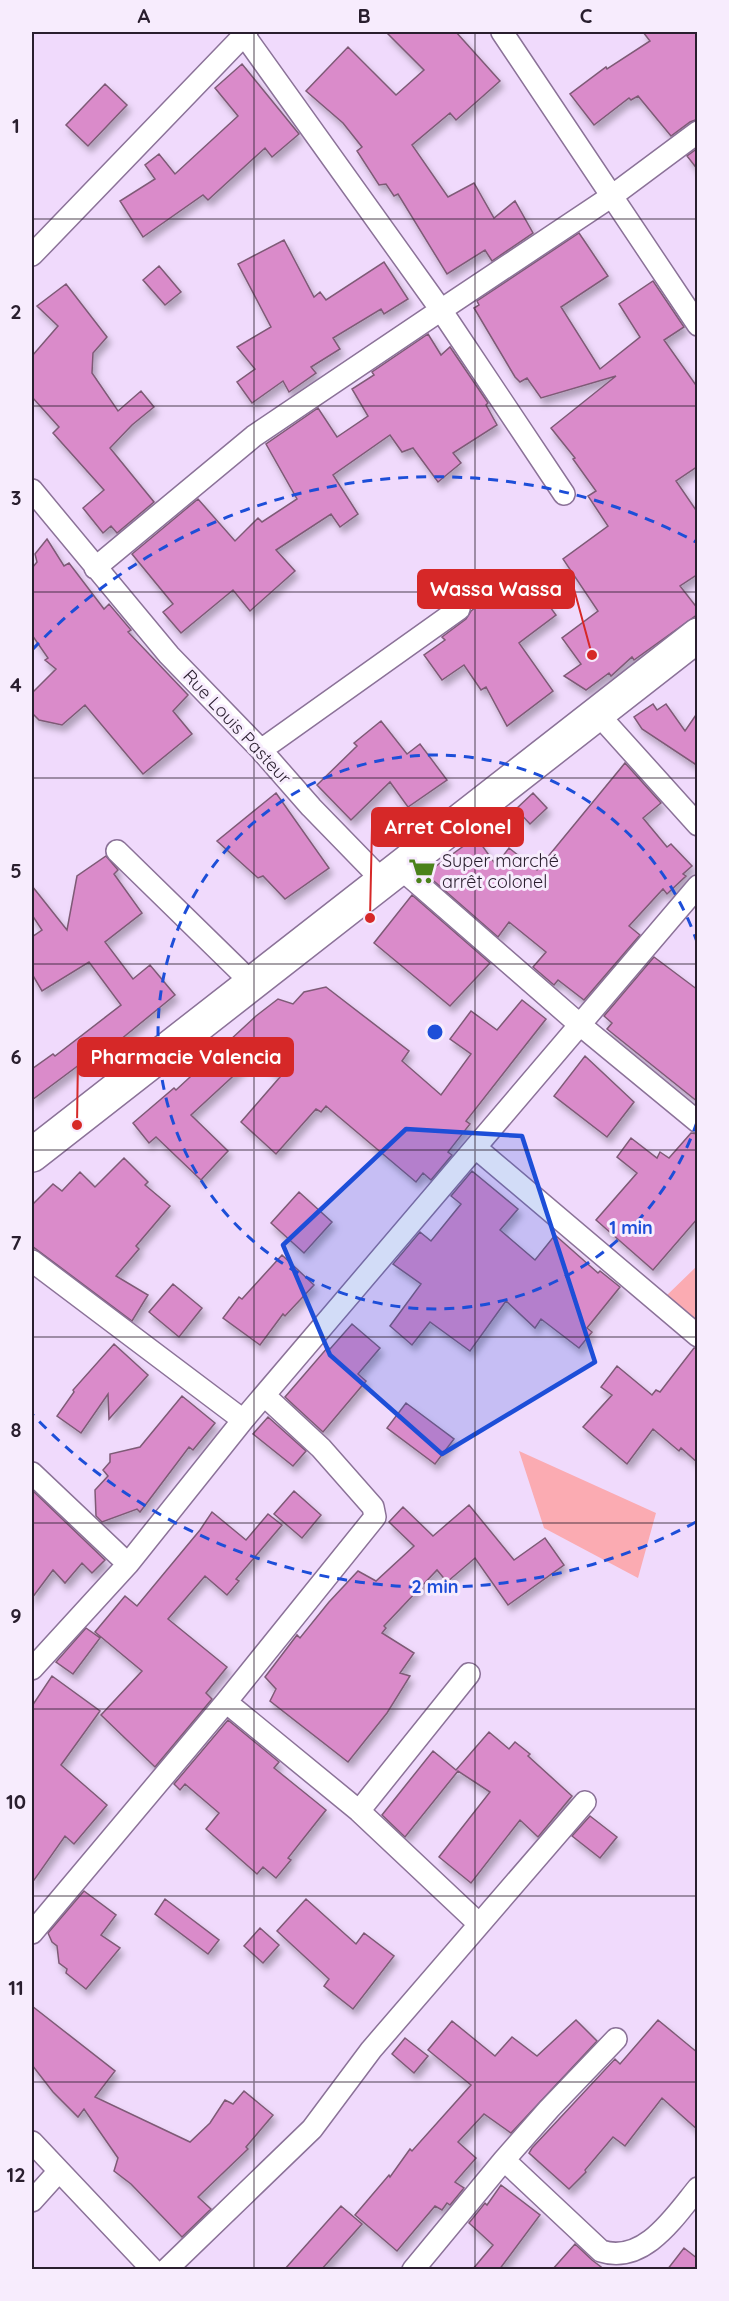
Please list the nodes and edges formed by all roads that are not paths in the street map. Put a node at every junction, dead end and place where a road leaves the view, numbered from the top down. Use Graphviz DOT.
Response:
graph roads {
  1 [pos="502,32"];
  2 [pos="244,33"];
  3 [pos="698,132"];
  4 [pos="612,196"];
  5 [pos="32,255"];
  6 [pos="441,310"];
  7 [pos="698,325"];
  8 [pos="32,490"];
  9 [pos="564,494"];
  10 [pos="95,568"];
  11 [pos="459,609"];
  12 [pos="698,635"];
  13 [pos="597,713"];
  14 [pos="261,750"];
  15 [pos="698,825"];
  16 [pos="117,850"];
  17 [pos="392,874"];
  18 [pos="698,886"];
  19 [pos="251,982"];
  20 [pos="579,1024"];
  21 [pos="698,1122"];
  22 [pos="476,1148"];
  23 [pos="32,1155"];
  24 [pos="32,1261"];
  25 [pos="698,1336"];
  26 [pos="265,1396"];
  27 [pos="243,1420"];
  28 [pos="32,1473"];
  29 [pos="128,1564"];
  30 [pos="32,1669"];
  31 [pos="469,1674"];
  32 [pos="226,1702"];
  33 [pos="585,1802"];
  34 [pos="359,1811"];
  35 [pos="478,1923"];
  36 [pos="32,1933"];
  37 [pos="616,2039"];
  38 [pos="32,2142"];
  39 [pos="504,2160"];
  40 [pos="59,2170"];
  41 [pos="698,2188"];
  42 [pos="32,2201"];
  43 [pos="153,2270"];
  44 [pos="166,2270"];
  45 [pos="413,2270"];
  1 -- 4 [label="street"];
  2 -- 5 [label="street"];
  2 -- 6 [label="street"];
  3 -- 4 [label="street"];
  4 -- 6 [label="street"];
  4 -- 7 [label="street"];
  6 -- 9 [label="street"];
  6 -- 10 [label="street"];
  8 -- 10 [label="street, Rue Louis Pasteur"];
  10 -- 14 [label="street, Rue Louis Pasteur"];
  11 -- 14 [label="street"];
  12 -- 13 [label="highway"];
  13 -- 15 [label="street"];
  13 -- 17 [label="highway"];
  14 -- 17 [label="street, Rue Louis Pasteur"];
  16 -- 19 [label="street"];
  17 -- 19 [label="highway"];
  17 -- 20 [label="street, Rue Louis Pasteur"];
  18 -- 20 [label="street"];
  19 -- 23 [label="highway"];
  20 -- 21 [label="street, Rue Louis Pasteur"];
  20 -- 22 [label="street"];
  22 -- 25 [label="street"];
  22 -- 26 [label="street"];
  24 -- 27 [label="street"];
  26 -- 27 [label="street"];
  26 -- 32 [label="street"];
  27 -- 29 [label="street"];
  28 -- 29 [label="street"];
  29 -- 30 [label="street"];
  31 -- 34 [label="street"];
  32 -- 34 [label="street"];
  32 -- 36 [label="street"];
  33 -- 35 [label="street"];
  34 -- 35 [label="street"];
  35 -- 44 [label="street"];
  37 -- 39 [label="street"];
  38 -- 40 [label="street"];
  39 -- 41 [label="street"];
  39 -- 45 [label="street"];
  40 -- 42 [label="street"];
  40 -- 43 [label="street"];
}
